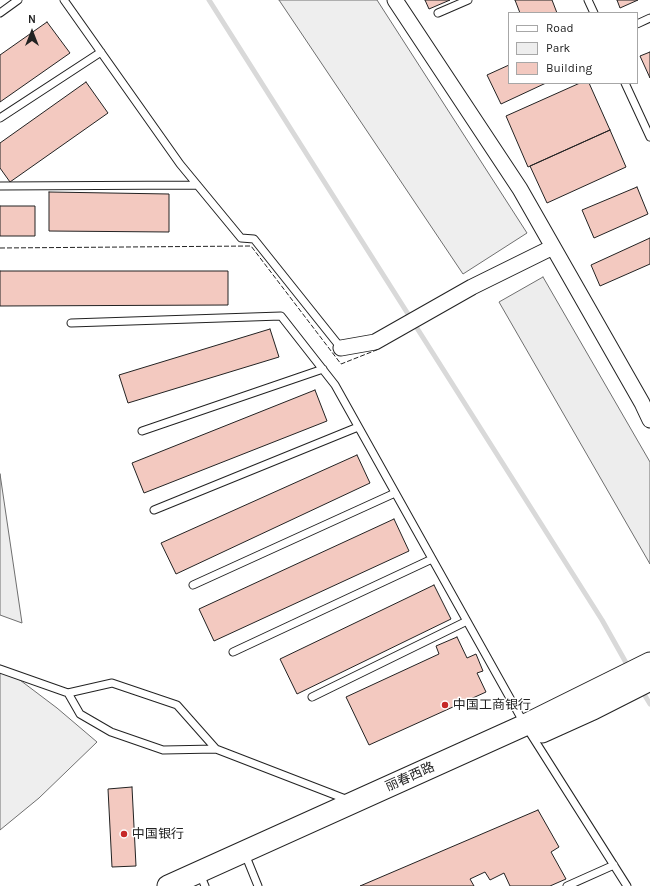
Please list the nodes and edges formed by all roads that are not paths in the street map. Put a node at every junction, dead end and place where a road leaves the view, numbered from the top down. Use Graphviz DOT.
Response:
graph roads {
  1 [pos="18,0"];
  2 [pos="64,0"];
  3 [pos="395,0"];
  4 [pos="468,0"];
  5 [pos="588,0"];
  6 [pos="594,12"];
  7 [pos="0,13"];
  8 [pos="438,13"];
  9 [pos="650,18"];
  10 [pos="638,24"];
  11 [pos="101,52"];
  12 [pos="625,84"];
  13 [pos="0,118"];
  14 [pos="650,137"];
  15 [pos="197,185"];
  16 [pos="0,186"];
  17 [pos="553,247"];
  18 [pos="71,323"];
  19 [pos="341,348"];
  20 [pos="322,369"];
  21 [pos="650,420"];
  22 [pos="358,427"];
  23 [pos="142,431"];
  24 [pos="395,493"];
  25 [pos="154,510"];
  26 [pos="432,558"];
  27 [pos="193,585"];
  28 [pos="467,621"];
  29 [pos="233,652"];
  30 [pos="650,663"];
  31 [pos="0,669"];
  32 [pos="650,680"];
  33 [pos="68,693"];
  34 [pos="312,697"];
  35 [pos="590,702"];
  36 [pos="529,731"];
  37 [pos="216,749"];
  38 [pos="354,802"];
  39 [pos="247,858"];
  40 [pos="614,865"];
  41 [pos="203,882"];
  42 [pos="168,886"];
  43 [pos="258,886"];
  44 [pos="567,886"];
  45 [pos="627,886"];
  1 -- 7 [label="lane"];
  2 -- 11 [label="lane"];
  3 -- 17 [label="street"];
  4 -- 8 [label="lane"];
  5 -- 6 [label="lane"];
  9 -- 10 [label="lane"];
  11 -- 13 [label="lane"];
  11 -- 15 [label="lane"];
  12 -- 14 [label="lane"];
  15 -- 16 [label="lane"];
  15 -- 19 [label="lane"];
  17 -- 19 [label="street"];
  17 -- 21 [label="street"];
  18 -- 20 [label="lane"];
  20 -- 22 [label="lane"];
  20 -- 23 [label="lane"];
  22 -- 24 [label="lane"];
  22 -- 25 [label="lane"];
  24 -- 26 [label="lane"];
  24 -- 27 [label="lane"];
  26 -- 28 [label="lane"];
  26 -- 29 [label="lane"];
  28 -- 34 [label="lane"];
  28 -- 36 [label="lane"];
  30 -- 35 [label="main road, 丽春西路"];
  31 -- 33 [label="lane"];
  32 -- 35 [label="main road, 丽春西路"];
  33 -- 37 [label="lane"];
  33 -- 37 [label="lane"];
  35 -- 36 [label="main road, 丽春西路"];
  36 -- 38 [label="main road, 丽春西路"];
  36 -- 39 [label="main road, 丽春西路"];
  36 -- 40 [label="lane"];
  37 -- 38 [label="lane"];
  38 -- 39 [label="main road, 丽春西路"];
  39 -- 41 [label="main road, 丽春西路"];
  39 -- 43 [label="lane"];
  40 -- 44 [label="lane"];
  40 -- 45 [label="lane"];
  41 -- 42 [label="main road, 丽春西路"];
}
